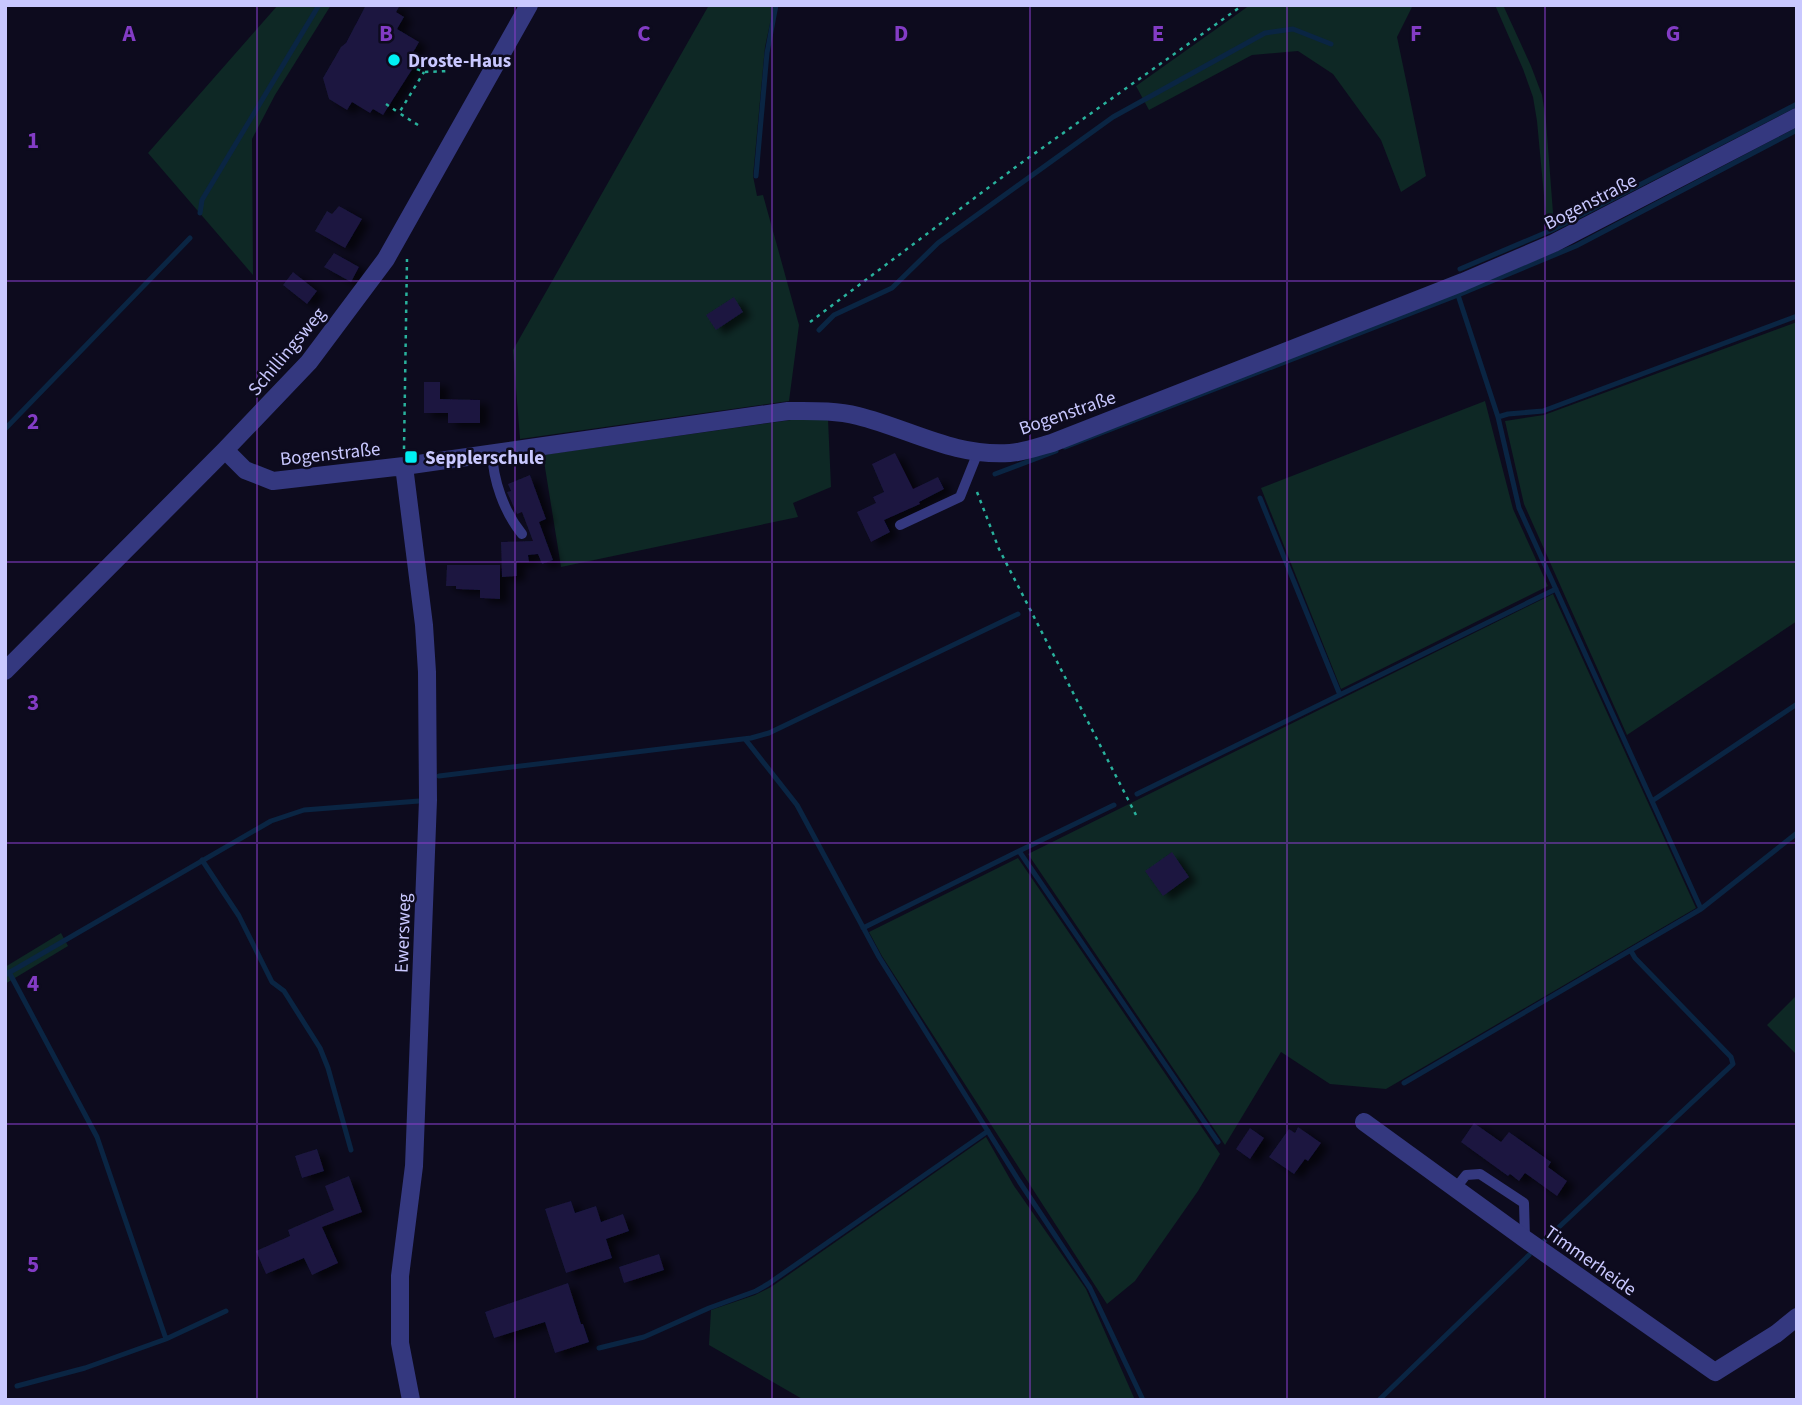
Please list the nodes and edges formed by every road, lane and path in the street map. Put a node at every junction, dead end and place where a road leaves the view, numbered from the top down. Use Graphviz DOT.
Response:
graph roads {
  1 [pos="529,5"];
  2 [pos="1243,5"];
  3 [pos="409,66"];
  4 [pos="425,72"];
  5 [pos="449,72"];
  6 [pos="386,104"];
  7 [pos="399,113"];
  8 [pos="1797,117"];
  9 [pos="418,125"];
  10 [pos="401,232"];
  11 [pos="810,322"];
  12 [pos="225,450"];
  13 [pos="492,452"];
  14 [pos="978,452"];
  15 [pos="404,466"];
  16 [pos="971,471"];
  17 [pos="900,524"];
  18 [pos="522,534"];
  19 [pos="5,671"];
  20 [pos="1136,815"];
  21 [pos="1364,1122"];
  22 [pos="1455,1189"];
  23 [pos="1524,1239"];
  24 [pos="1797,1317"];
  25 [pos="411,1400"];
  1 -- 10 [label="street, Schillingsweg"];
  2 -- 11 [label="path"];
  3 -- 4 [label="path"];
  4 -- 5 [label="path"];
  4 -- 7 [label="path"];
  6 -- 7 [label="path"];
  7 -- 9 [label="path"];
  8 -- 14 [label="street, Bogenstraße"];
  10 -- 12 [label="street, Schillingsweg"];
  10 -- 15 [label="path"];
  12 -- 15 [label="street, Bogenstraße"];
  12 -- 19 [label="street, Schillingsweg"];
  13 -- 14 [label="street, Bogenstraße"];
  13 -- 15 [label="street, Bogenstraße"];
  13 -- 18 [label="lane"];
  14 -- 16 [label="lane"];
  15 -- 25 [label="street, Ewersweg"];
  16 -- 17 [label="lane"];
  16 -- 20 [label="path"];
  21 -- 22 [label="street, Timmerheide"];
  22 -- 23 [label="street, Timmerheide"];
  22 -- 23 [label="lane"];
  23 -- 24 [label="street, Timmerheide"];
}
